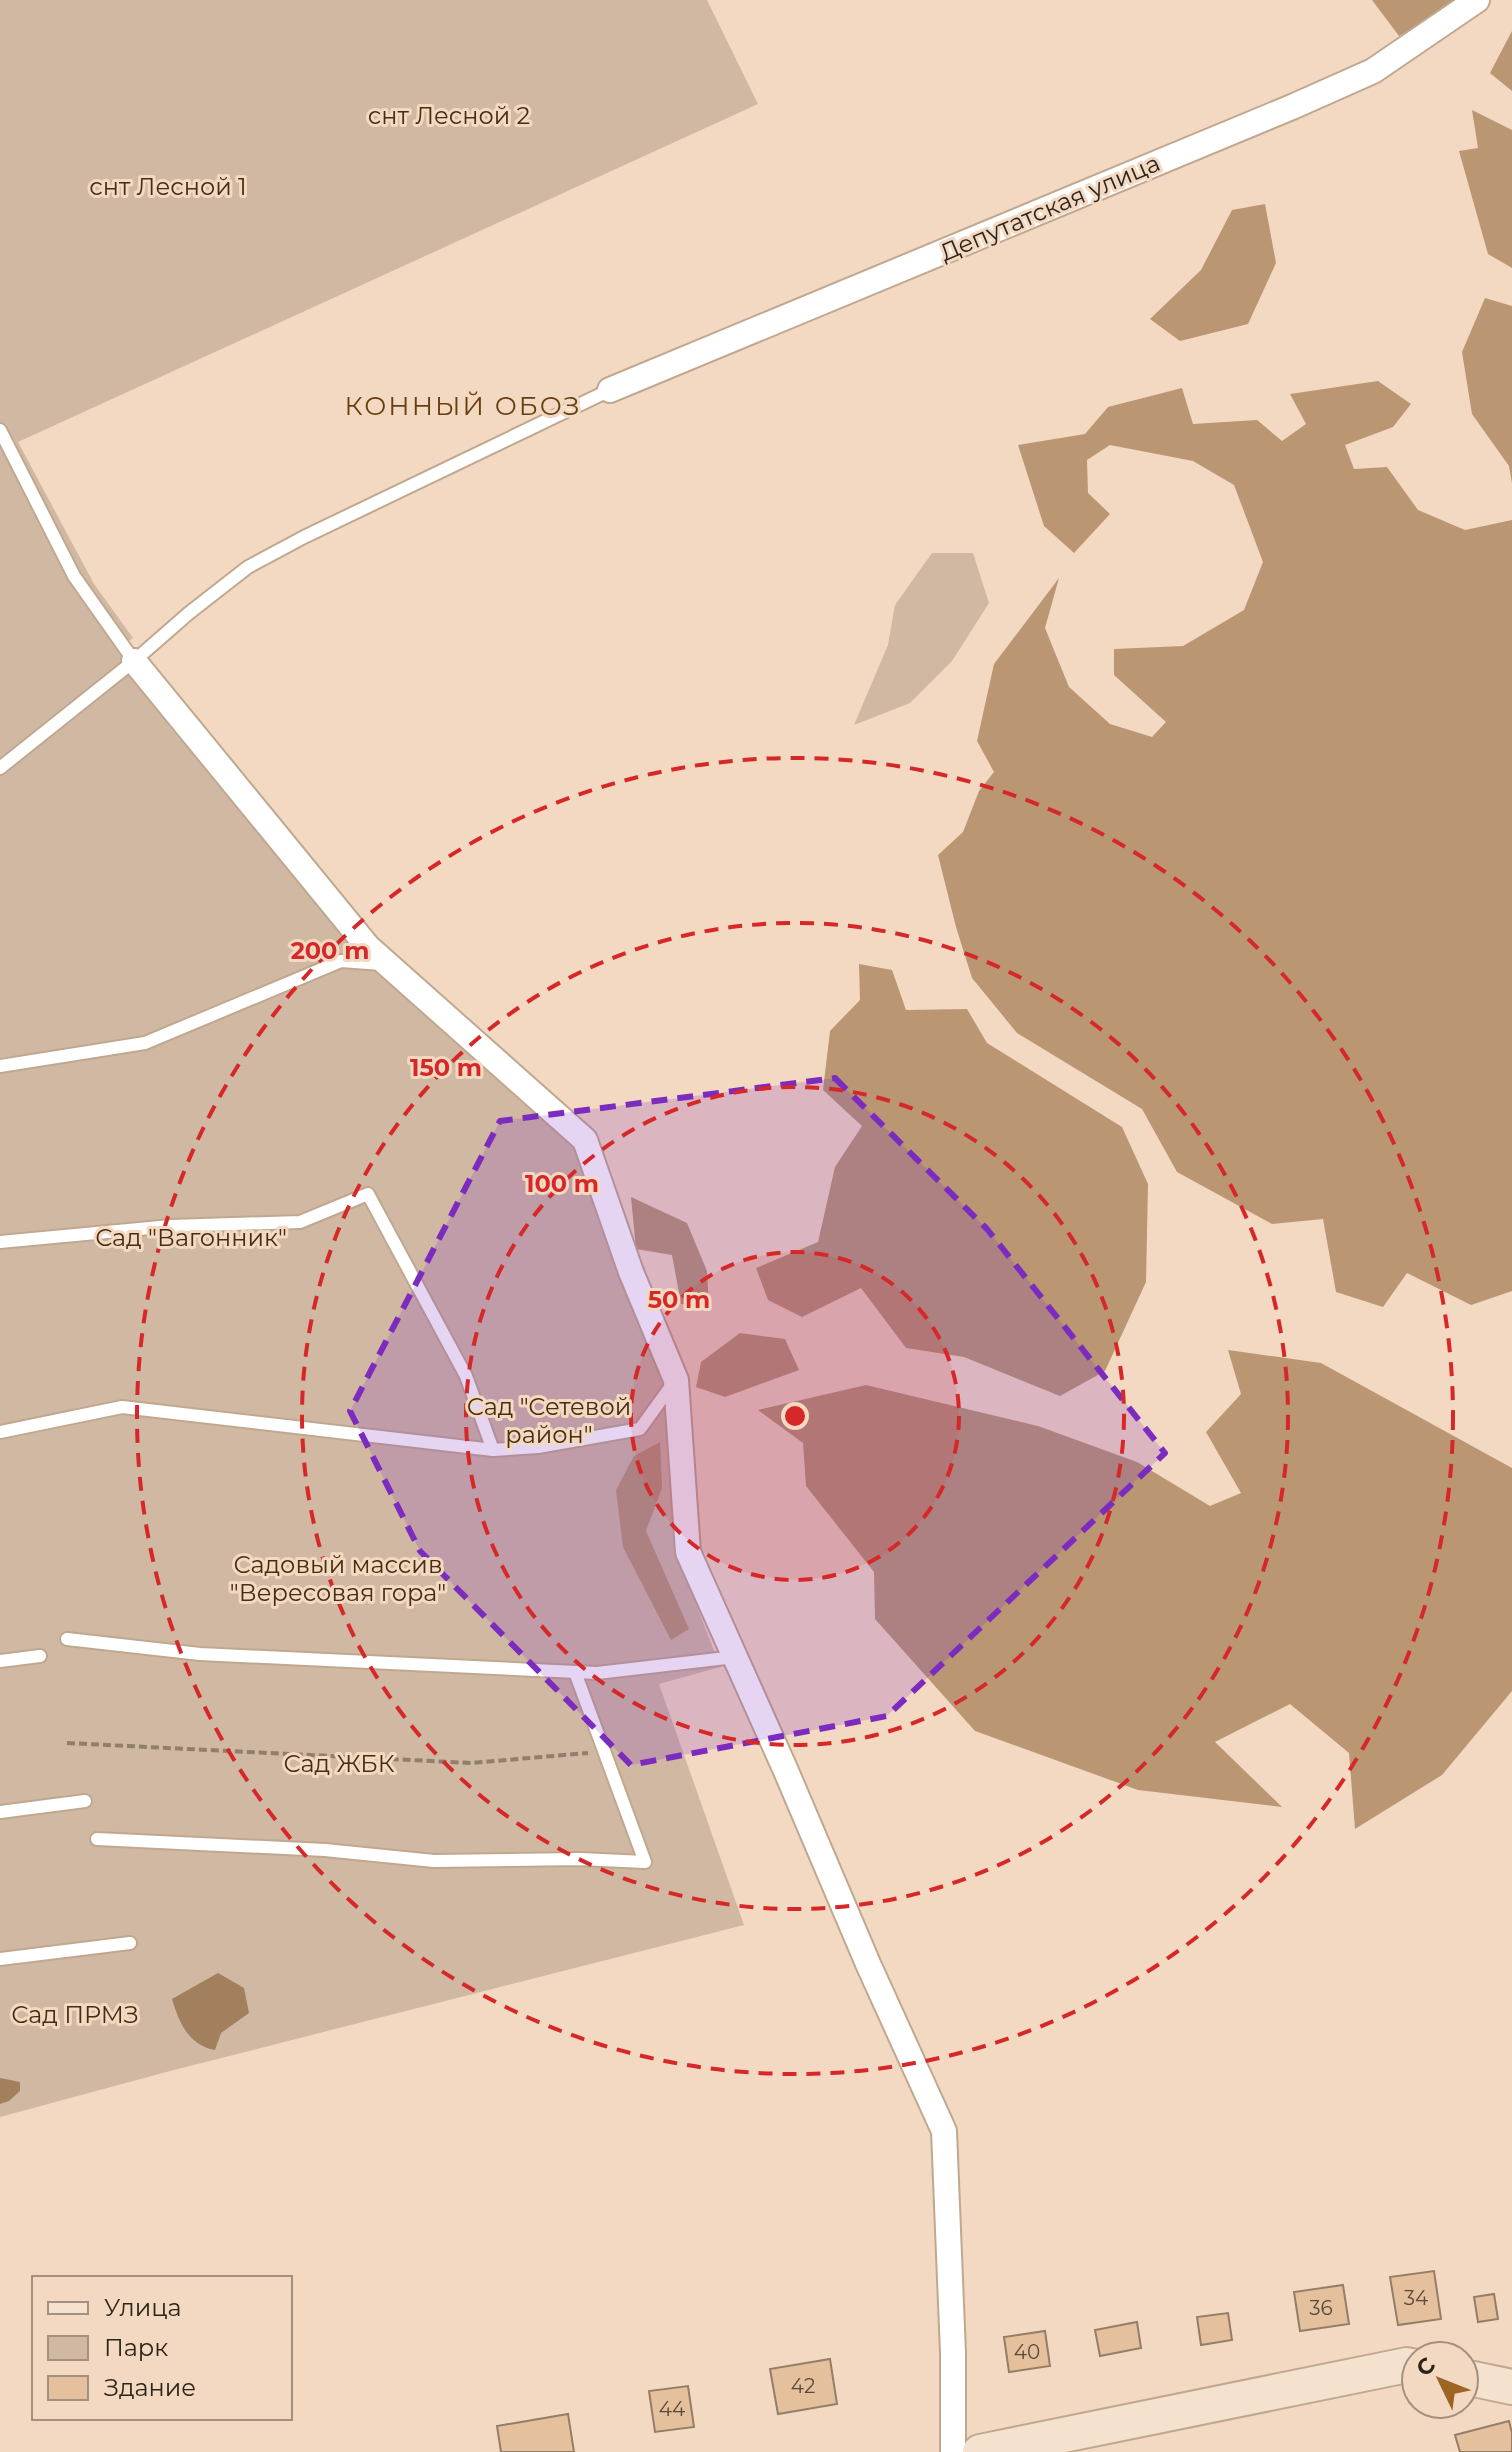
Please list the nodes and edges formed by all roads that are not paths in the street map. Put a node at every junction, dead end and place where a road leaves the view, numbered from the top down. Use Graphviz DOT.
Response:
graph roads {
  1 [pos="1477,0"];
  2 [pos="610,390"];
  3 [pos="0,430"];
  4 [pos="134,661"];
  5 [pos="0,768"];
  6 [pos="388,964"];
  7 [pos="0,1066"];
  8 [pos="0,1242"];
  9 [pos="676,1380"];
  10 [pos="0,1432"];
  11 [pos="493,1450"];
  12 [pos="67,1639"];
  13 [pos="40,1656"];
  14 [pos="735,1657"];
  15 [pos="0,1661"];
  16 [pos="575,1672"];
  17 [pos="85,1801"];
  18 [pos="0,1812"];
  19 [pos="97,1839"];
  20 [pos="130,1943"];
  21 [pos="0,1959"];
  22 [pos="1400,2366"];
  23 [pos="1480,2380"];
  24 [pos="1512,2387"];
  25 [pos="953,2452"];
  26 [pos="980,2452"];
  1 -- 2 [label="street, Депутатская улица"];
  2 -- 4 [label="lane"];
  3 -- 4 [label="lane"];
  4 -- 5 [label="lane"];
  4 -- 6 [label="street"];
  6 -- 7 [label="lane"];
  6 -- 9 [label="street"];
  8 -- 11 [label="lane"];
  9 -- 11 [label="lane"];
  9 -- 14 [label="street"];
  10 -- 11 [label="lane"];
  12 -- 16 [label="lane"];
  13 -- 15 [label="lane"];
  14 -- 16 [label="lane"];
  14 -- 25 [label="street"];
  16 -- 19 [label="lane"];
  17 -- 18 [label="lane"];
  20 -- 21 [label="lane"];
  22 -- 26 [label="street"];
  23 -- 24 [label="street"];
}
